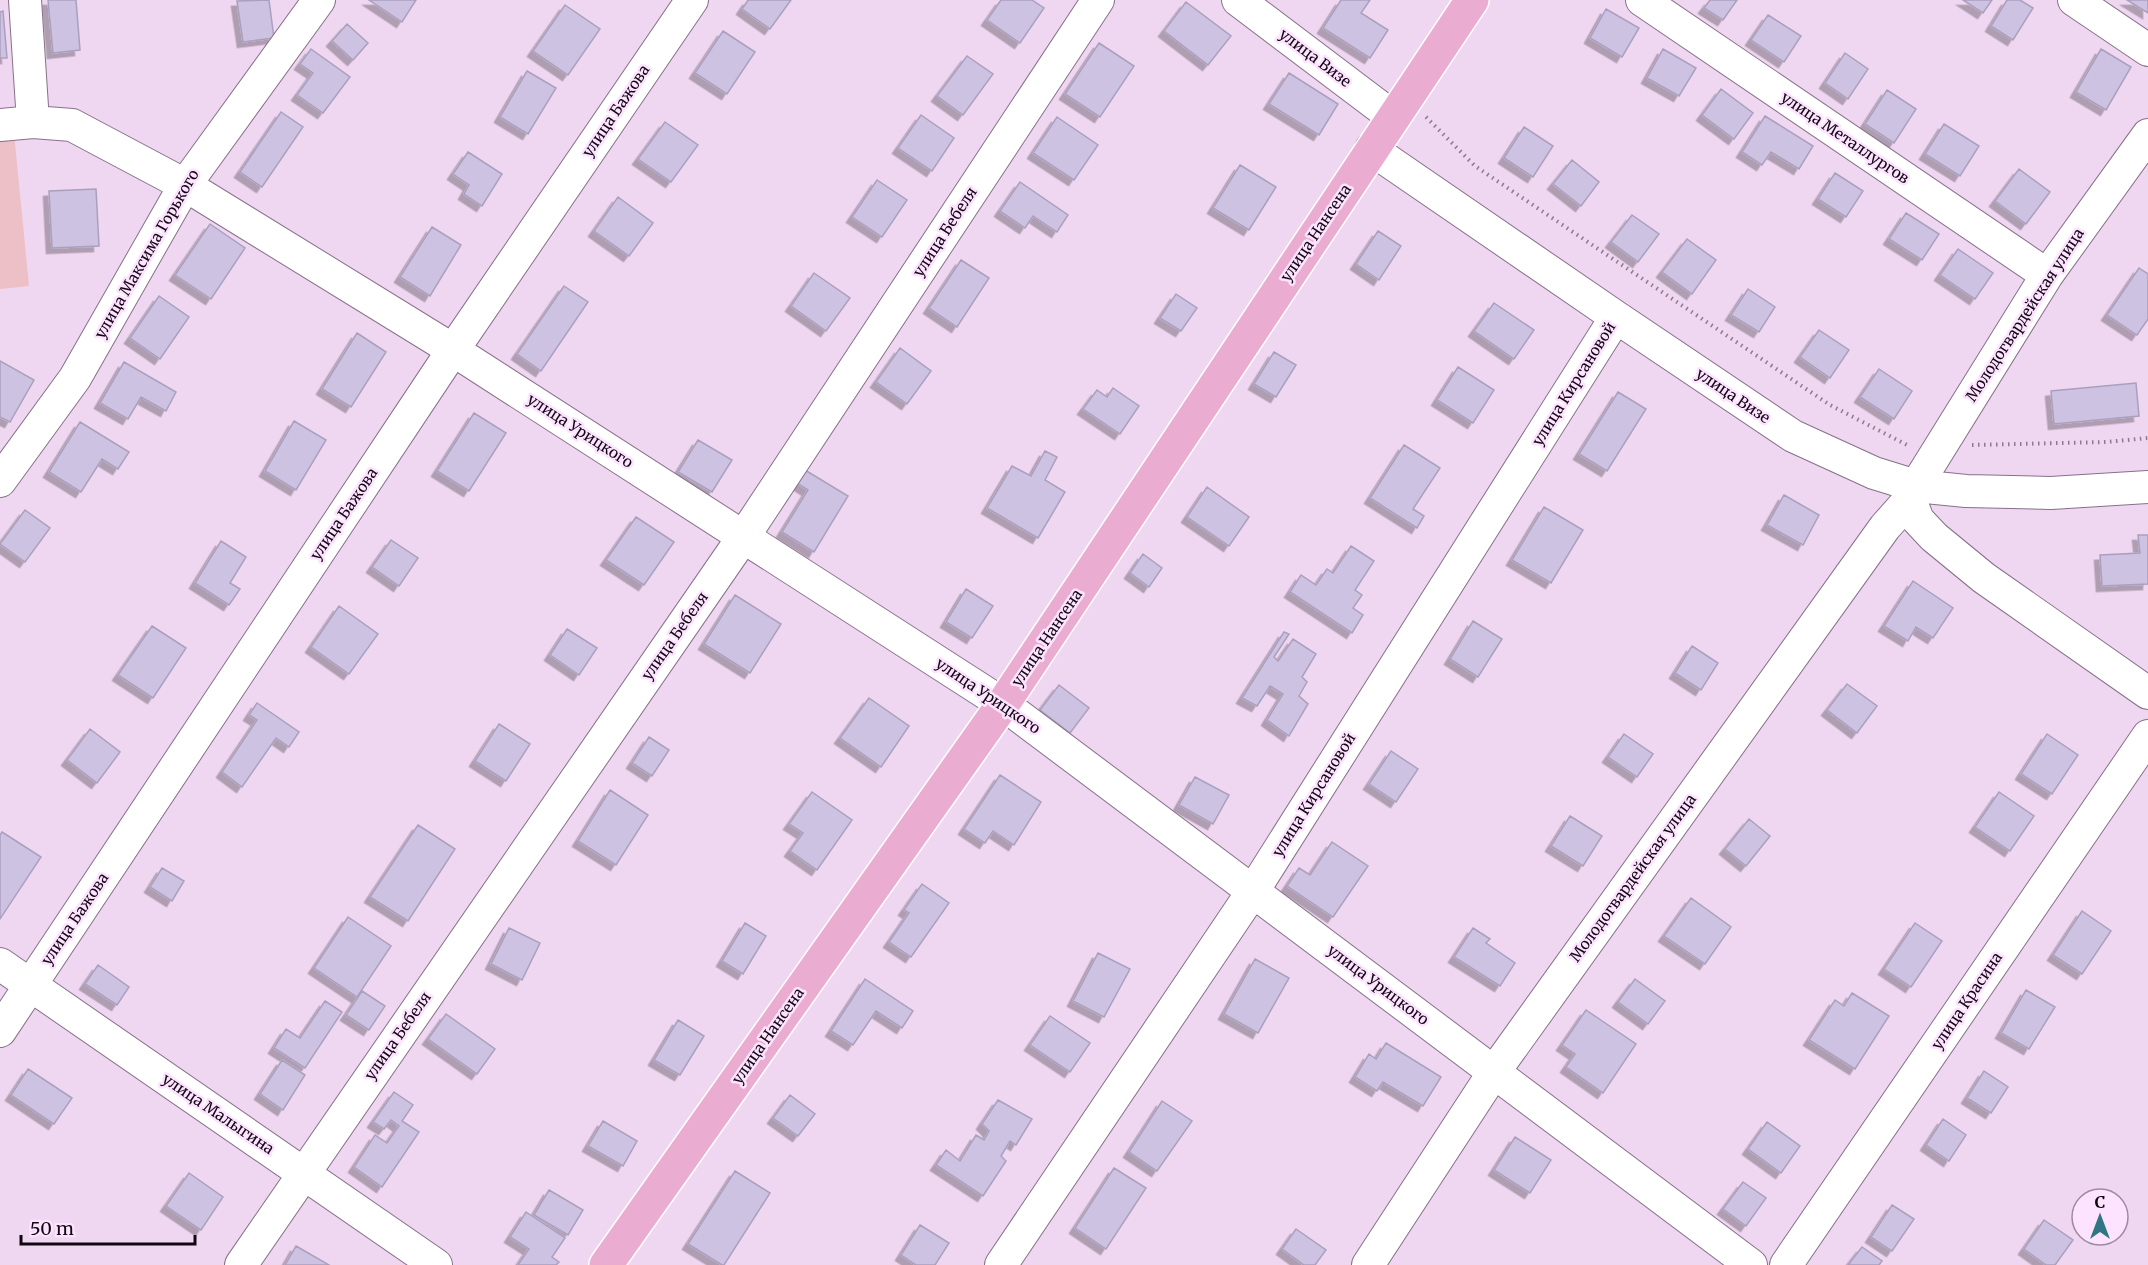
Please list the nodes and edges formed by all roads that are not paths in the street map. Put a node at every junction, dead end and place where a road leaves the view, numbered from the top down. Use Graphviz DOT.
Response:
graph roads {
  1 [pos="25,0"];
  2 [pos="319,0"];
  3 [pos="692,0"];
  4 [pos="1098,0"];
  5 [pos="1238,0"];
  6 [pos="1472,0"];
  7 [pos="1642,0"];
  8 [pos="2074,0"];
  9 [pos="2148,50"];
  10 [pos="1408,115"];
  11 [pos="33,122"];
  12 [pos="0,125"];
  13 [pos="2148,135"];
  14 [pos="1371,149"];
  15 [pos="185,185"];
  16 [pos="2047,275"];
  17 [pos="1616,317"];
  18 [pos="453,350"];
  19 [pos="0,481"];
  20 [pos="2148,487"];
  21 [pos="1913,493"];
  22 [pos="744,536"];
  23 [pos="2148,693"];
  24 [pos="1003,704"];
  25 [pos="2148,736"];
  26 [pos="1253,891"];
  27 [pos="0,964"];
  28 [pos="30,986"];
  29 [pos="0,1031"];
  30 [pos="1494,1072"];
  31 [pos="304,1172"];
  32 [pos="241,1265"];
  33 [pos="436,1265"];
  34 [pos="606,1265"];
  35 [pos="1001,1265"];
  36 [pos="1368,1265"];
  37 [pos="1751,1265"];
  38 [pos="1786,1265"];
  1 -- 11 [label="street"];
  2 -- 15 [label="street, улица Максима Горького"];
  3 -- 18 [label="street, улица Бажова"];
  4 -- 22 [label="street, улица Бебеля"];
  5 -- 10 [label="street, улица Визе"];
  6 -- 10 [label="main road, улица Нансена"];
  7 -- 16 [label="street, улица Металлургов"];
  8 -- 9 [label="street"];
  10 -- 14 [label="main road, улица Нансена"];
  11 -- 12 [label="street, улица Урицкого"];
  11 -- 15 [label="street, улица Урицкого"];
  13 -- 16 [label="street, Молодогвардейская улица"];
  14 -- 17 [label="street, улица Визе"];
  14 -- 24 [label="main road, улица Нансена"];
  15 -- 18 [label="street, улица Урицкого"];
  15 -- 19 [label="street, улица Максима Горького"];
  16 -- 21 [label="street, Молодогвардейская улица"];
  17 -- 21 [label="street, улица Визе"];
  17 -- 26 [label="street, улица Кирсановой"];
  18 -- 22 [label="street, улица Урицкого"];
  18 -- 28 [label="street, улица Бажова"];
  20 -- 21 [label="street, улица Визе"];
  21 -- 23 [label="street"];
  21 -- 30 [label="street, Молодогвардейская улица"];
  22 -- 24 [label="street, улица Урицкого"];
  22 -- 31 [label="street, улица Бебеля"];
  24 -- 26 [label="street, улица Урицкого"];
  24 -- 34 [label="main road, улица Нансена"];
  25 -- 38 [label="street, улица Красина"];
  26 -- 30 [label="street, улица Урицкого"];
  26 -- 35 [label="street, улица Кирсановой"];
  27 -- 28 [label="street, улица Малыгина"];
  28 -- 29 [label="street, улица Бажова"];
  28 -- 31 [label="street, улица Малыгина"];
  30 -- 36 [label="street, Молодогвардейская улица"];
  30 -- 37 [label="street, улица Урицкого"];
  31 -- 32 [label="street, улица Бебеля"];
  31 -- 33 [label="street, улица Малыгина"];
}
